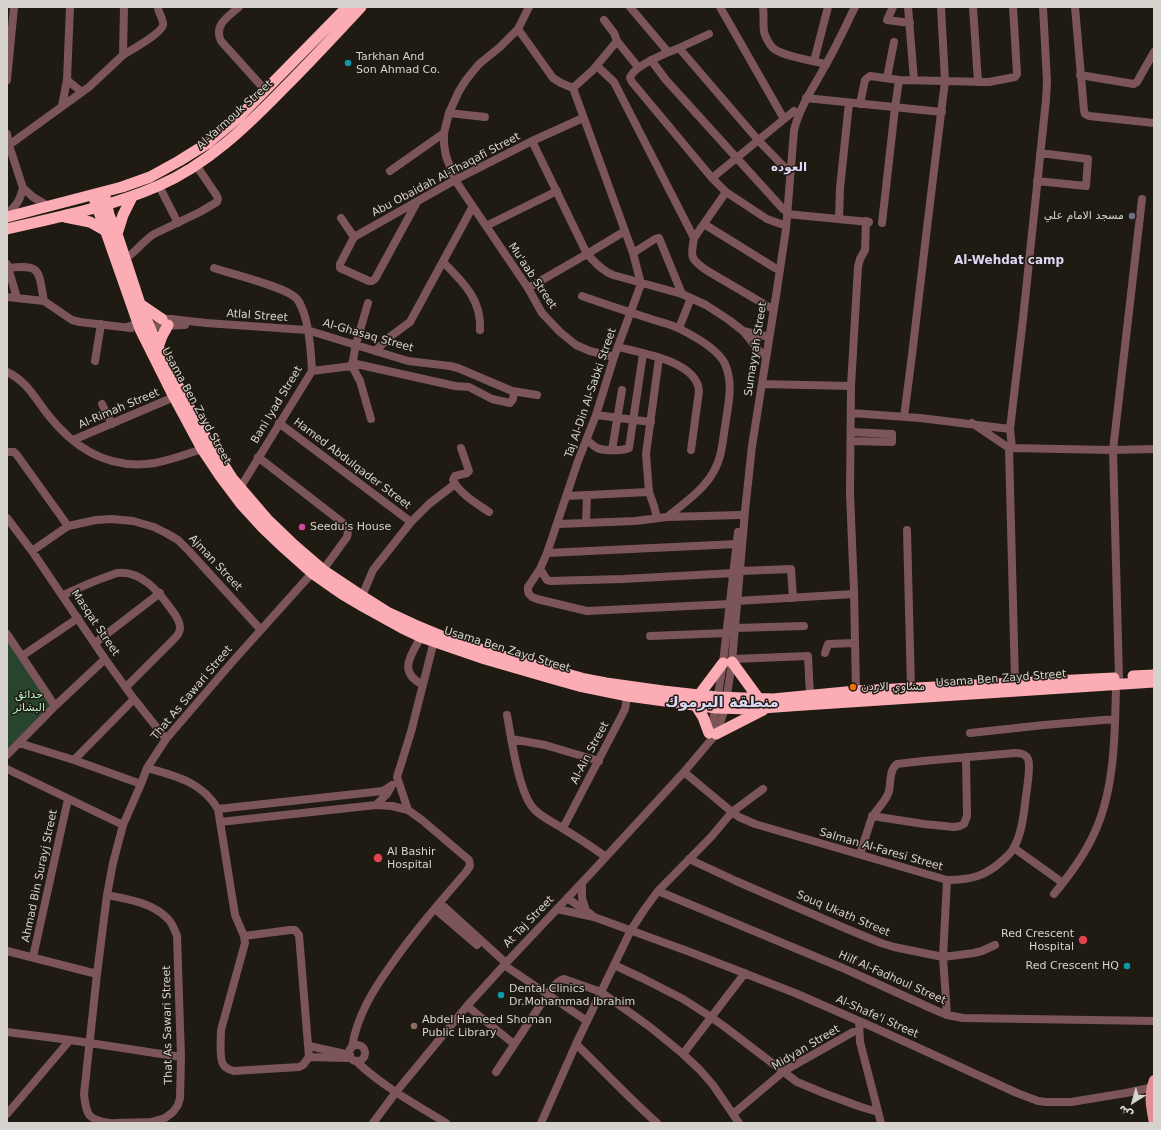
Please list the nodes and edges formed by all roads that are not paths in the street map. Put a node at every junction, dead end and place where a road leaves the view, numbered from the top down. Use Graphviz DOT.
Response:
graph roads {
  1 [pos="14,7"];
  2 [pos="70,7"];
  3 [pos="124,7"];
  4 [pos="158,7"];
  5 [pos="240,7"];
  6 [pos="347,7"];
  7 [pos="361,7"];
  8 [pos="529,7"];
  9 [pos="630,7"];
  10 [pos="720,7"];
  11 [pos="763,7"];
  12 [pos="828,7"];
  13 [pos="849,7"];
  14 [pos="855,7"];
  15 [pos="893,7"];
  16 [pos="908,7"];
  17 [pos="941,7"];
  18 [pos="973,7"];
  19 [pos="1013,7"];
  20 [pos="1043,7"];
  21 [pos="1075,7"];
  22 [pos="7,15"];
  23 [pos="604,20"];
  24 [pos="910,23"];
  25 [pos="518,28"];
  26 [pos="709,34"];
  27 [pos="617,41"];
  28 [pos="894,42"];
  29 [pos="679,48"];
  30 [pos="668,52"];
  31 [pos="1154,52"];
  32 [pos="123,55"];
  33 [pos="651,60"];
  34 [pos="820,63"];
  35 [pos="597,66"];
  36 [pos="638,67"];
  37 [pos="1080,75"];
  38 [pos="888,78"];
  39 [pos="7,80"];
  40 [pos="67,80"];
  41 [pos="899,80"];
  42 [pos="914,80"];
  43 [pos="945,81"];
  44 [pos="978,82"];
  45 [pos="281,83"];
  46 [pos="573,88"];
  47 [pos="266,91"];
  48 [pos="82,92"];
  49 [pos="806,98"];
  50 [pos="849,103"];
  51 [pos="860,104"];
  52 [pos="62,106"];
  53 [pos="895,108"];
  54 [pos="794,111"];
  55 [pos="942,112"];
  56 [pos="449,113"];
  57 [pos="485,117"];
  58 [pos="583,118"];
  59 [pos="784,119"];
  60 [pos="1154,123"];
  61 [pos="444,133"];
  62 [pos="7,134"];
  63 [pos="758,140"];
  64 [pos="532,141"];
  65 [pos="9,145"];
  66 [pos="1040,153"];
  67 [pos="736,158"];
  68 [pos="196,165"];
  69 [pos="786,169"];
  70 [pos="390,171"];
  71 [pos="712,178"];
  72 [pos="455,180"];
  73 [pos="1037,181"];
  74 [pos="159,186"];
  75 [pos="23,188"];
  76 [pos="557,191"];
  77 [pos="726,192"];
  78 [pos="99,194"];
  79 [pos="132,197"];
  80 [pos="1142,199"];
  81 [pos="417,202"];
  82 [pos="48,206"];
  83 [pos="102,206"];
  84 [pos="472,208"];
  85 [pos="785,212"];
  86 [pos="7,216"];
  87 [pos="60,217"];
  88 [pos="341,218"];
  89 [pos="839,219"];
  90 [pos="178,223"];
  91 [pos="704,224"];
  92 [pos="781,224"];
  93 [pos="882,224"];
  94 [pos="486,226"];
  95 [pos="7,229"];
  96 [pos="625,230"];
  97 [pos="111,233"];
  98 [pos="354,237"];
  99 [pos="694,238"];
  100 [pos="633,253"];
  101 [pos="587,254"];
  102 [pos="125,259"];
  103 [pos="443,262"];
  104 [pos="8,266"];
  105 [pos="214,268"];
  106 [pos="776,268"];
  107 [pos="642,284"];
  108 [pos="528,288"];
  109 [pos="682,294"];
  110 [pos="582,296"];
  111 [pos="7,297"];
  112 [pos="17,298"];
  113 [pos="691,298"];
  114 [pos="44,301"];
  115 [pos="368,303"];
  116 [pos="140,304"];
  117 [pos="769,307"];
  118 [pos="630,312"];
  119 [pos="165,322"];
  120 [pos="101,324"];
  121 [pos="143,325"];
  122 [pos="679,328"];
  123 [pos="307,330"];
  124 [pos="480,330"];
  125 [pos="743,331"];
  126 [pos="765,336"];
  127 [pos="356,344"];
  128 [pos="158,347"];
  129 [pos="618,348"];
  130 [pos="375,351"];
  131 [pos="644,354"];
  132 [pos="762,354"];
  133 [pos="614,356"];
  134 [pos="659,358"];
  135 [pos="95,361"];
  136 [pos="352,365"];
  137 [pos="312,371"];
  138 [pos="7,372"];
  139 [pos="762,384"];
  140 [pos="852,386"];
  141 [pos="622,390"];
  142 [pos="514,392"];
  143 [pos="537,395"];
  144 [pos="174,397"];
  145 [pos="102,404"];
  146 [pos="851,413"];
  147 [pos="596,415"];
  148 [pos="904,417"];
  149 [pos="617,418"];
  150 [pos="371,419"];
  151 [pos="634,420"];
  152 [pos="651,422"];
  153 [pos="279,423"];
  154 [pos="112,424"];
  155 [pos="972,424"];
  156 [pos="1010,429"];
  157 [pos="73,440"];
  158 [pos="587,440"];
  159 [pos="461,448"];
  160 [pos="1010,448"];
  161 [pos="202,449"];
  162 [pos="1154,449"];
  163 [pos="612,450"];
  164 [pos="691,450"];
  165 [pos="1113,450"];
  166 [pos="7,452"];
  167 [pos="258,457"];
  168 [pos="455,484"];
  169 [pos="240,488"];
  170 [pos="648,492"];
  171 [pos="587,494"];
  172 [pos="567,496"];
  173 [pos="489,512"];
  174 [pos="740,515"];
  175 [pos="668,517"];
  176 [pos="7,518"];
  177 [pos="657,518"];
  178 [pos="411,522"];
  179 [pos="586,523"];
  180 [pos="558,524"];
  181 [pos="68,526"];
  182 [pos="906,530"];
  183 [pos="736,544"];
  184 [pos="32,551"];
  185 [pos="547,553"];
  186 [pos="540,569"];
  187 [pos="323,570"];
  188 [pos="312,572"];
  189 [pos="737,572"];
  190 [pos="160,594"];
  191 [pos="854,594"];
  192 [pos="63,595"];
  193 [pos="362,596"];
  194 [pos="793,598"];
  195 [pos="734,603"];
  196 [pos="78,618"];
  197 [pos="804,626"];
  198 [pos="735,628"];
  199 [pos="261,630"];
  200 [pos="727,633"];
  201 [pos="7,634"];
  202 [pos="650,636"];
  203 [pos="421,637"];
  204 [pos="434,641"];
  205 [pos="95,643"];
  206 [pos="855,643"];
  207 [pos="825,653"];
  208 [pos="22,656"];
  209 [pos="105,658"];
  210 [pos="729,661"];
  211 [pos="1154,675"];
  212 [pos="1118,681"];
  213 [pos="1015,682"];
  214 [pos="1154,682"];
  215 [pos="423,685"];
  216 [pos="126,687"];
  217 [pos="912,688"];
  218 [pos="628,691"];
  219 [pos="856,691"];
  220 [pos="810,696"];
  221 [pos="134,699"];
  222 [pos="759,699"];
  223 [pos="697,700"];
  224 [pos="722,703"];
  225 [pos="55,706"];
  226 [pos="767,708"];
  227 [pos="507,715"];
  228 [pos="1115,719"];
  229 [pos="970,733"];
  230 [pos="711,736"];
  231 [pos="511,738"];
  232 [pos="166,739"];
  233 [pos="19,743"];
  234 [pos="7,756"];
  235 [pos="966,757"];
  236 [pos="74,760"];
  237 [pos="599,761"];
  238 [pos="147,768"];
  239 [pos="7,769"];
  240 [pos="684,772"];
  241 [pos="397,777"];
  242 [pos="141,784"];
  243 [pos="392,785"];
  244 [pos="763,789"];
  245 [pos="68,799"];
  246 [pos="376,805"];
  247 [pos="218,809"];
  248 [pos="408,810"];
  249 [pos="732,812"];
  250 [pos="872,816"];
  251 [pos="220,822"];
  252 [pos="123,825"];
  253 [pos="563,828"];
  254 [pos="1014,848"];
  255 [pos="860,854"];
  256 [pos="606,857"];
  257 [pos="689,859"];
  258 [pos="948,880"];
  259 [pos="582,883"];
  260 [pos="1064,883"];
  261 [pos="658,891"];
  262 [pos="1054,894"];
  263 [pos="107,895"];
  264 [pos="567,898"];
  265 [pos="437,906"];
  266 [pos="557,909"];
  267 [pos="586,910"];
  268 [pos="594,917"];
  269 [pos="631,930"];
  270 [pos="244,936"];
  271 [pos="995,945"];
  272 [pos="7,951"];
  273 [pos="33,957"];
  274 [pos="943,957"];
  275 [pos="505,965"];
  276 [pos="614,965"];
  277 [pos="745,973"];
  278 [pos="97,974"];
  279 [pos="601,992"];
  280 [pos="547,994"];
  281 [pos="467,1006"];
  282 [pos="947,1015"];
  283 [pos="711,1017"];
  284 [pos="850,1017"];
  285 [pos="587,1021"];
  286 [pos="859,1021"];
  287 [pos="1154,1021"];
  288 [pos="875,1028"];
  289 [pos="7,1032"];
  290 [pos="858,1037"];
  291 [pos="70,1040"];
  292 [pos="89,1044"];
  293 [pos="514,1044"];
  294 [pos="576,1044"];
  295 [pos="309,1046"];
  296 [pos="352,1047"];
  297 [pos="682,1054"];
  298 [pos="181,1057"];
  299 [pos="309,1057"];
  300 [pos="355,1058"];
  301 [pos="784,1071"];
  302 [pos="496,1072"];
  303 [pos="1153,1085"];
  304 [pos="396,1092"];
  305 [pos="878,1112"];
  306 [pos="7,1114"];
  307 [pos="733,1114"];
  308 [pos="152,1122"];
  309 [pos="110,1123"];
  310 [pos="114,1123"];
  311 [pos="372,1123"];
  312 [pos="446,1123"];
  313 [pos="541,1123"];
  314 [pos="657,1123"];
  315 [pos="739,1123"];
  316 [pos="881,1123"];
  317 [pos="1154,1123"];
  1 -- 22 [label="street"];
  1 -- 39 [label="street"];
  2 -- 40 [label="street"];
  3 -- 32 [label="street"];
  4 -- 32 [label="street"];
  5 -- 47 [label="street"];
  6 -- 45 [label="highway, Al-Yarmouk Street"];
  7 -- 45 [label="highway, Al-Yarmouk Street"];
  8 -- 25 [label="street, Mu'aab Street"];
  9 -- 30 [label="street"];
  10 -- 59 [label="street"];
  11 -- 34 [label="street"];
  12 -- 34 [label="street"];
  13 -- 34 [label="street, Sumayyah Street"];
  14 -- 34 [label="street, Sumayyah Street"];
  15 -- 24 [label="street"];
  16 -- 24 [label="street"];
  17 -- 43 [label="street"];
  18 -- 44 [label="street"];
  19 -- 44 [label="street"];
  20 -- 66 [label="street"];
  21 -- 37 [label="street"];
  23 -- 27 [label="street"];
  24 -- 42 [label="street"];
  25 -- 46 [label="street"];
  25 -- 56 [label="street, Mu'aab Street"];
  26 -- 29 [label="street"];
  27 -- 35 [label="street"];
  27 -- 36 [label="street"];
  28 -- 38 [label="street"];
  29 -- 30 [label="street"];
  29 -- 63 [label="street"];
  30 -- 33 [label="street"];
  31 -- 37 [label="street"];
  32 -- 48 [label="street"];
  33 -- 36 [label="street"];
  33 -- 67 [label="street"];
  34 -- 49 [label="street, Sumayyah Street"];
  34 -- 54 [label="street, Sumayyah Street"];
  35 -- 46 [label="street"];
  35 -- 99 [label="street"];
  36 -- 71 [label="street"];
  37 -- 60 [label="street"];
  38 -- 41 [label="street"];
  38 -- 51 [label="street"];
  40 -- 48 [label="street"];
  40 -- 52 [label="street"];
  41 -- 42 [label="street"];
  41 -- 53 [label="street"];
  42 -- 43 [label="street"];
  43 -- 44 [label="street"];
  43 -- 55 [label="street"];
  45 -- 47 [label="highway, Al-Yarmouk Street"];
  45 -- 68 [label="highway, Al-Yarmouk Street"];
  46 -- 58 [label="street"];
  47 -- 78 [label="highway, Al-Yarmouk Street"];
  48 -- 52 [label="street"];
  49 -- 50 [label="street"];
  49 -- 85 [label="street, Sumayyah Street"];
  50 -- 51 [label="street"];
  50 -- 89 [label="street"];
  51 -- 53 [label="street"];
  52 -- 65 [label="street"];
  53 -- 55 [label="street"];
  53 -- 93 [label="street"];
  54 -- 59 [label="street"];
  54 -- 69 [label="street, Sumayyah Street"];
  55 -- 148 [label="street"];
  56 -- 57 [label="street"];
  56 -- 61 [label="street, Mu'aab Street"];
  58 -- 64 [label="street, Abu Obaidah Al-Thaqafi Street"];
  58 -- 96 [label="street"];
  59 -- 63 [label="street"];
  61 -- 70 [label="street"];
  61 -- 72 [label="street, Mu'aab Street"];
  62 -- 65 [label="street"];
  63 -- 67 [label="street"];
  63 -- 69 [label="street"];
  64 -- 72 [label="street, Abu Obaidah Al-Thaqafi Street"];
  64 -- 76 [label="street"];
  65 -- 75 [label="street"];
  66 -- 73 [label="street"];
  66 -- 73 [label="street"];
  67 -- 71 [label="street"];
  67 -- 85 [label="street"];
  68 -- 74 [label="highway, Al-Yarmouk Street"];
  68 -- 90 [label="street"];
  69 -- 85 [label="street, Sumayyah Street"];
  71 -- 77 [label="street"];
  72 -- 81 [label="street, Abu Obaidah Al-Thaqafi Street"];
  72 -- 84 [label="street, Mu'aab Street"];
  73 -- 156 [label="street"];
  74 -- 79 [label="highway, Al-Yarmouk Street"];
  74 -- 90 [label="street"];
  75 -- 82 [label="street"];
  75 -- 86 [label="street"];
  76 -- 94 [label="street"];
  76 -- 101 [label="street"];
  77 -- 91 [label="street"];
  77 -- 92 [label="street"];
  78 -- 82 [label="highway, Al-Yarmouk Street"];
  78 -- 83 [label="highway, Usama Ben Zayd Street"];
  79 -- 83 [label="highway, Al-Yarmouk Street"];
  79 -- 97 [label="highway"];
  80 -- 165 [label="street"];
  81 -- 98 [label="street, Abu Obaidah Al-Thaqafi Street"];
  81 -- 98 [label="street"];
  82 -- 86 [label="highway, Al-Yarmouk Street"];
  83 -- 87 [label="highway, Al-Yarmouk Street"];
  83 -- 97 [label="highway, Usama Ben Zayd Street"];
  84 -- 94 [label="street, Mu'aab Street"];
  84 -- 103 [label="street"];
  85 -- 89 [label="street"];
  85 -- 92 [label="street, Sumayyah Street"];
  85 -- 139 [label="street, Sumayyah Street"];
  87 -- 95 [label="highway, Al-Yarmouk Street"];
  87 -- 97 [label="highway"];
  88 -- 98 [label="street"];
  89 -- 140 [label="street"];
  90 -- 102 [label="street"];
  91 -- 99 [label="street"];
  91 -- 106 [label="street"];
  92 -- 106 [label="street, Sumayyah Street"];
  94 -- 108 [label="street, Mu'aab Street"];
  96 -- 100 [label="street"];
  96 -- 101 [label="street"];
  97 -- 102 [label="highway, Usama Ben Zayd Street"];
  97 -- 121 [label="highway, Usama Ben Zayd Street"];
  99 -- 117 [label="street"];
  100 -- 107 [label="street"];
  100 -- 109 [label="street"];
  101 -- 107 [label="street"];
  101 -- 108 [label="street"];
  102 -- 116 [label="highway, Usama Ben Zayd Street"];
  103 -- 124 [label="street"];
  103 -- 130 [label="street"];
  104 -- 112 [label="street"];
  104 -- 114 [label="street"];
  105 -- 123 [label="street, Bani Iyad Street"];
  106 -- 117 [label="street, Sumayyah Street"];
  107 -- 109 [label="street"];
  107 -- 118 [label="street, Taj Al-Din Al-Sabki Street"];
  108 -- 133 [label="street, Mu'aab Street"];
  109 -- 113 [label="street"];
  110 -- 118 [label="street"];
  111 -- 112 [label="street"];
  112 -- 114 [label="street"];
  113 -- 122 [label="street"];
  113 -- 125 [label="street"];
  114 -- 120 [label="street"];
  115 -- 127 [label="street"];
  116 -- 119 [label="highway"];
  116 -- 121 [label="highway, Usama Ben Zayd Street"];
  117 -- 126 [label="street, Sumayyah Street"];
  118 -- 122 [label="street"];
  118 -- 129 [label="street, Taj Al-Din Al-Sabki Street"];
  119 -- 121 [label="street, Atlal Street"];
  119 -- 123 [label="street, Atlal Street"];
  119 -- 128 [label="highway"];
  120 -- 121 [label="street, Atlal Street"];
  120 -- 135 [label="street"];
  121 -- 128 [label="highway, Usama Ben Zayd Street"];
  121 -- 144 [label="highway, Usama Ben Zayd Street"];
  122 -- 175 [label="street"];
  123 -- 127 [label="street, Al-Ghasaq Street"];
  123 -- 137 [label="street, Bani Iyad Street"];
  125 -- 126 [label="street"];
  125 -- 132 [label="street"];
  126 -- 132 [label="street, Sumayyah Street"];
  127 -- 130 [label="street, Al-Ghasaq Street"];
  127 -- 136 [label="street"];
  128 -- 169 [label="highway, Usama Ben Zayd Street"];
  129 -- 131 [label="street"];
  129 -- 133 [label="street, Taj Al-Din Al-Sabki Street"];
  130 -- 142 [label="street, Al-Ghasaq Street"];
  131 -- 134 [label="street"];
  131 -- 151 [label="street"];
  132 -- 174 [label="street, Sumayyah Street"];
  133 -- 147 [label="street, Taj Al-Din Al-Sabki Street"];
  134 -- 152 [label="street"];
  134 -- 164 [label="street"];
  136 -- 137 [label="street"];
  136 -- 142 [label="street"];
  136 -- 150 [label="street"];
  137 -- 153 [label="street, Bani Iyad Street"];
  138 -- 157 [label="street"];
  139 -- 140 [label="street"];
  139 -- 189 [label="street, Sumayyah Street"];
  140 -- 146 [label="street"];
  141 -- 149 [label="street"];
  142 -- 143 [label="street, Al-Ghasaq Street"];
  144 -- 154 [label="street, Al-Rimah Street"];
  144 -- 161 [label="highway, Usama Ben Zayd Street"];
  145 -- 154 [label="street"];
  146 -- 148 [label="street"];
  146 -- 191 [label="street"];
  147 -- 149 [label="street"];
  147 -- 158 [label="street, Taj Al-Din Al-Sabki Street"];
  148 -- 155 [label="street"];
  149 -- 151 [label="street"];
  149 -- 163 [label="street"];
  151 -- 152 [label="street"];
  151 -- 163 [label="street"];
  152 -- 170 [label="street"];
  153 -- 167 [label="street, Bani Iyad Street"];
  153 -- 178 [label="street, Hamed Abdulqader Street"];
  154 -- 157 [label="street, Al-Rimah Street"];
  155 -- 156 [label="street"];
  155 -- 160 [label="street"];
  156 -- 160 [label="street"];
  157 -- 161 [label="street"];
  158 -- 163 [label="street"];
  158 -- 172 [label="street, Taj Al-Din Al-Sabki Street"];
  159 -- 168 [label="street"];
  160 -- 165 [label="street"];
  160 -- 213 [label="street"];
  161 -- 188 [label="highway, Usama Ben Zayd Street"];
  162 -- 165 [label="street"];
  165 -- 212 [label="street"];
  166 -- 181 [label="street"];
  167 -- 169 [label="street, Bani Iyad Street"];
  167 -- 187 [label="street"];
  168 -- 173 [label="street"];
  168 -- 178 [label="street"];
  169 -- 187 [label="highway, Usama Ben Zayd Street"];
  170 -- 171 [label="street"];
  170 -- 177 [label="street"];
  171 -- 172 [label="street"];
  171 -- 179 [label="street"];
  172 -- 180 [label="street, Taj Al-Din Al-Sabki Street"];
  174 -- 175 [label="street"];
  174 -- 183 [label="street, Sumayyah Street"];
  175 -- 177 [label="street"];
  176 -- 184 [label="street, Masqat Street"];
  177 -- 179 [label="street"];
  178 -- 193 [label="street"];
  179 -- 180 [label="street"];
  180 -- 185 [label="street, Taj Al-Din Al-Sabki Street"];
  181 -- 184 [label="street, Ajman Street"];
  181 -- 199 [label="street, Ajman Street"];
  182 -- 217 [label="street"];
  183 -- 185 [label="street"];
  183 -- 189 [label="street, Sumayyah Street"];
  184 -- 192 [label="street, Masqat Street"];
  185 -- 186 [label="street, Taj Al-Din Al-Sabki Street"];
  186 -- 189 [label="street"];
  186 -- 195 [label="street, Taj Al-Din Al-Sabki Street"];
  187 -- 193 [label="highway, Usama Ben Zayd Street"];
  188 -- 199 [label="street, That As Sawari Street"];
  188 -- 203 [label="highway, Usama Ben Zayd Street"];
  189 -- 194 [label="street"];
  189 -- 195 [label="street, Sumayyah Street"];
  190 -- 192 [label="street"];
  190 -- 205 [label="street"];
  190 -- 216 [label="street"];
  191 -- 194 [label="street"];
  191 -- 206 [label="street"];
  192 -- 196 [label="street, Masqat Street"];
  193 -- 218 [label="highway, Usama Ben Zayd Street"];
  194 -- 195 [label="street"];
  195 -- 198 [label="street, Sumayyah Street"];
  195 -- 200 [label="street, Sumayyah Street"];
  196 -- 205 [label="street, Masqat Street"];
  196 -- 208 [label="street"];
  197 -- 198 [label="street"];
  198 -- 210 [label="street, Sumayyah Street"];
  199 -- 232 [label="street, That As Sawari Street"];
  200 -- 202 [label="street"];
  200 -- 210 [label="street, Sumayyah Street"];
  201 -- 208 [label="street"];
  203 -- 204 [label="highway, Usama Ben Zayd Street"];
  203 -- 215 [label="street"];
  204 -- 215 [label="street"];
  204 -- 218 [label="highway, Usama Ben Zayd Street"];
  205 -- 209 [label="street, Masqat Street"];
  206 -- 207 [label="street"];
  206 -- 219 [label="street"];
  208 -- 225 [label="street"];
  209 -- 216 [label="street, Masqat Street"];
  209 -- 225 [label="street"];
  210 -- 220 [label="street"];
  210 -- 222 [label="highway"];
  210 -- 223 [label="highway"];
  210 -- 224 [label="street, Sumayyah Street"];
  211 -- 212 [label="highway, Usama Ben Zayd Street"];
  212 -- 213 [label="highway, Usama Ben Zayd Street"];
  212 -- 214 [label="highway, Usama Ben Zayd Street"];
  212 -- 226 [label="highway, Usama Ben Zayd Street"];
  212 -- 228 [label="street"];
  213 -- 217 [label="highway, Usama Ben Zayd Street"];
  215 -- 241 [label="street"];
  216 -- 221 [label="street, Masqat Street"];
  217 -- 219 [label="highway, Usama Ben Zayd Street"];
  218 -- 223 [label="highway, Usama Ben Zayd Street"];
  218 -- 237 [label="street, Al-Ain Street"];
  219 -- 220 [label="highway, Usama Ben Zayd Street"];
  220 -- 222 [label="highway, Usama Ben Zayd Street"];
  221 -- 232 [label="street, Masqat Street"];
  221 -- 236 [label="street"];
  222 -- 224 [label="highway, Usama Ben Zayd Street"];
  223 -- 224 [label="highway, Usama Ben Zayd Street"];
  223 -- 230 [label="highway"];
  224 -- 226 [label="highway, Usama Ben Zayd Street"];
  224 -- 230 [label="street, Sumayyah Street"];
  225 -- 233 [label="street"];
  226 -- 230 [label="highway"];
  227 -- 231 [label="street"];
  228 -- 229 [label="street"];
  228 -- 260 [label="street"];
  230 -- 240 [label="street, At Taj Street"];
  231 -- 237 [label="street"];
  231 -- 253 [label="street"];
  232 -- 238 [label="street, That As Sawari Street"];
  233 -- 234 [label="street"];
  233 -- 236 [label="street"];
  235 -- 250 [label="street, Salman Al-Faresi Street"];
  235 -- 250 [label="street"];
  235 -- 254 [label="street, Salman Al-Faresi Street"];
  236 -- 242 [label="street"];
  237 -- 253 [label="street, Al-Ain Street"];
  238 -- 242 [label="street, That As Sawari Street"];
  238 -- 247 [label="street"];
  239 -- 245 [label="street"];
  240 -- 249 [label="street, Salman Al-Faresi Street"];
  240 -- 256 [label="street, At Taj Street"];
  241 -- 243 [label="street"];
  241 -- 248 [label="street"];
  242 -- 252 [label="street, That As Sawari Street"];
  243 -- 246 [label="street"];
  243 -- 247 [label="street"];
  244 -- 249 [label="street"];
  245 -- 252 [label="street"];
  245 -- 273 [label="street, Ahmad Bin Surayj Street"];
  246 -- 248 [label="street"];
  246 -- 251 [label="street"];
  247 -- 251 [label="street"];
  248 -- 265 [label="street"];
  249 -- 255 [label="street, Salman Al-Faresi Street"];
  249 -- 257 [label="street"];
  250 -- 255 [label="street"];
  251 -- 270 [label="street"];
  252 -- 263 [label="street, That As Sawari Street"];
  253 -- 256 [label="street"];
  254 -- 258 [label="street, Salman Al-Faresi Street"];
  254 -- 260 [label="street"];
  255 -- 258 [label="street, Salman Al-Faresi Street"];
  256 -- 259 [label="street, At Taj Street"];
  257 -- 261 [label="street"];
  257 -- 274 [label="street, Souq Ukath Street"];
  258 -- 274 [label="street"];
  259 -- 264 [label="street, At Taj Street"];
  259 -- 267 [label="street"];
  260 -- 262 [label="street"];
  261 -- 269 [label="street"];
  261 -- 282 [label="street, Hilf Al-Fadhoul Street"];
  263 -- 278 [label="street, That As Sawari Street"];
  263 -- 298 [label="street, That As Sawari Street"];
  264 -- 266 [label="street, At Taj Street"];
  264 -- 267 [label="street, Al-Shafe'i Street"];
  265 -- 275 [label="street"];
  265 -- 296 [label="street"];
  266 -- 268 [label="street, Al-Shafe'i Street"];
  266 -- 275 [label="street, At Taj Street"];
  267 -- 268 [label="street, Al-Shafe'i Street"];
  268 -- 269 [label="street, Al-Shafe'i Street"];
  269 -- 276 [label="street"];
  269 -- 277 [label="street, Al-Shafe'i Street"];
  270 -- 295 [label="street"];
  270 -- 299 [label="street"];
  271 -- 274 [label="street, Souq Ukath Street"];
  272 -- 273 [label="street"];
  273 -- 278 [label="street"];
  274 -- 282 [label="street"];
  275 -- 280 [label="street"];
  275 -- 281 [label="street, At Taj Street"];
  276 -- 279 [label="street"];
  276 -- 283 [label="street"];
  277 -- 283 [label="street"];
  277 -- 284 [label="street, Al-Shafe'i Street"];
  278 -- 292 [label="street, That As Sawari Street"];
  279 -- 280 [label="street"];
  279 -- 285 [label="street"];
  279 -- 297 [label="street"];
  280 -- 285 [label="street"];
  280 -- 293 [label="street"];
  281 -- 293 [label="street"];
  281 -- 304 [label="street, At Taj Street"];
  282 -- 287 [label="street, Hilf Al-Fadhoul Street"];
  283 -- 297 [label="street"];
  283 -- 301 [label="street"];
  284 -- 286 [label="street, Al-Shafe'i Street"];
  284 -- 290 [label="street"];
  285 -- 294 [label="street"];
  286 -- 288 [label="street, Al-Shafe'i Street"];
  286 -- 290 [label="street"];
  288 -- 290 [label="street, Midyan Street"];
  288 -- 303 [label="street, Al-Shafe'i Street"];
  289 -- 291 [label="street"];
  290 -- 301 [label="street, Midyan Street"];
  290 -- 305 [label="street"];
  291 -- 292 [label="street"];
  291 -- 306 [label="street"];
  292 -- 298 [label="street"];
  292 -- 309 [label="street, That As Sawari Street"];
  293 -- 302 [label="street"];
  294 -- 313 [label="street"];
  294 -- 314 [label="street"];
  295 -- 299 [label="street"];
  295 -- 300 [label="street"];
  296 -- 300 [label="street"];
  296 -- 300 [label="street"];
  297 -- 307 [label="street"];
  298 -- 308 [label="street, That As Sawari Street"];
  299 -- 300 [label="street"];
  300 -- 304 [label="street"];
  301 -- 305 [label="street"];
  301 -- 307 [label="street, Midyan Street"];
  303 -- 317 [label="main road"];
  304 -- 311 [label="street, At Taj Street"];
  304 -- 312 [label="street"];
  305 -- 316 [label="street"];
  307 -- 315 [label="street"];
  308 -- 310 [label="street, That As Sawari Street"];
}
